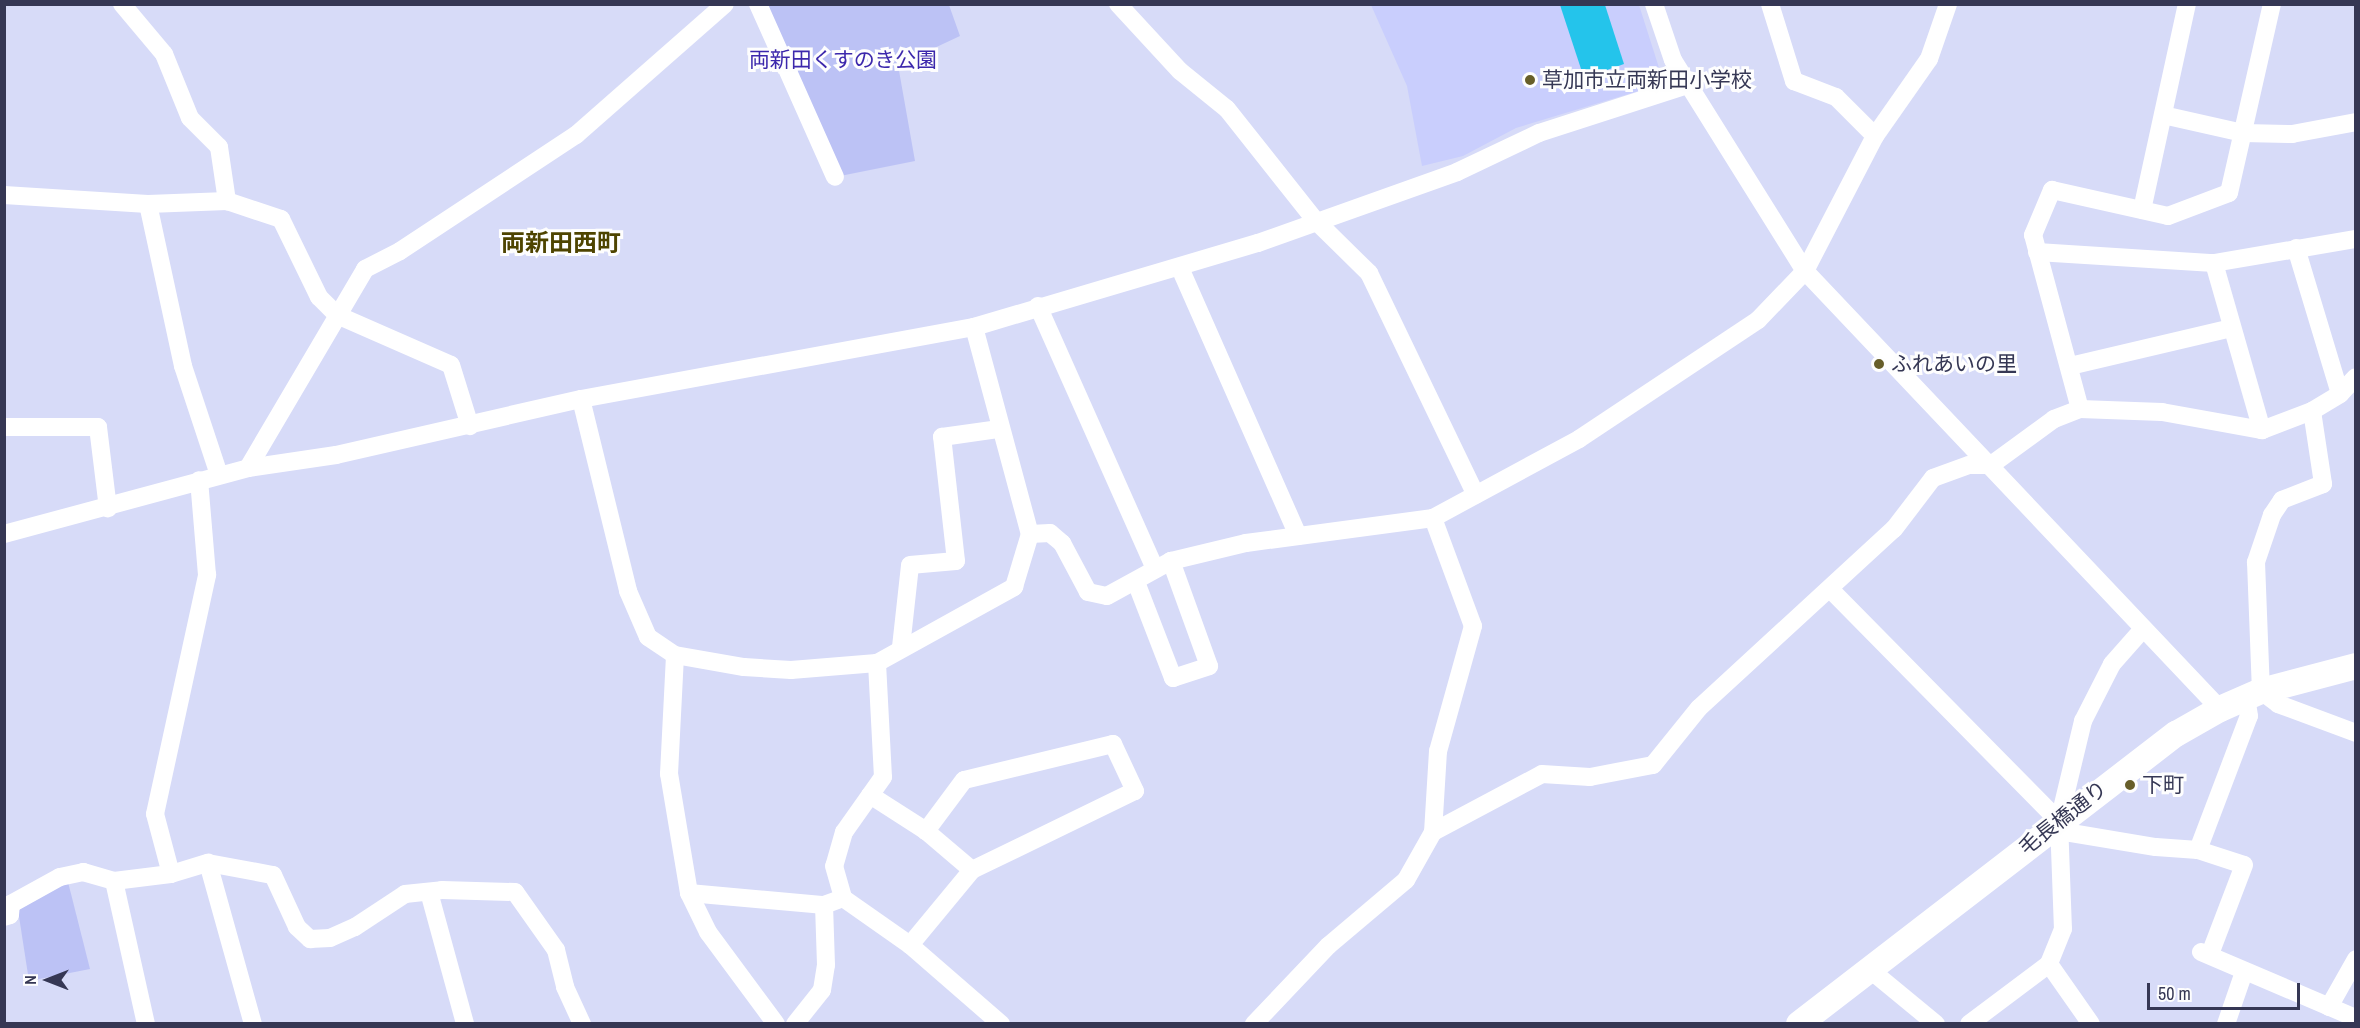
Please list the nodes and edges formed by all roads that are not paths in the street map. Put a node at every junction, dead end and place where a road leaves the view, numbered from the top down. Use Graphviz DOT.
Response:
graph roads {
  1 [pos="122,4"];
  2 [pos="725,4"];
  3 [pos="758,4"];
  4 [pos="1118,4"];
  5 [pos="1654,4"];
  6 [pos="1770,4"];
  7 [pos="1948,4"];
  8 [pos="2187,4"];
  9 [pos="2271,4"];
  10 [pos="1688,85"];
  11 [pos="2163,115"];
  12 [pos="2355,122"];
  13 [pos="2243,133"];
  14 [pos="1875,136"];
  15 [pos="835,177"];
  16 [pos="5,196"];
  17 [pos="227,201"];
  18 [pos="147,204"];
  19 [pos="2142,210"];
  20 [pos="1315,220"];
  21 [pos="2355,239"];
  22 [pos="2296,248"];
  23 [pos="2037,252"];
  24 [pos="2214,263"];
  25 [pos="1180,268"];
  26 [pos="1805,271"];
  27 [pos="1038,306"];
  28 [pos="338,315"];
  29 [pos="974,327"];
  30 [pos="2232,328"];
  31 [pos="2070,366"];
  32 [pos="2355,377"];
  33 [pos="2340,394"];
  34 [pos="581,399"];
  35 [pos="2080,410"];
  36 [pos="2312,411"];
  37 [pos="470,426"];
  38 [pos="4,427"];
  39 [pos="999,429"];
  40 [pos="2262,430"];
  41 [pos="1991,465"];
  42 [pos="248,468"];
  43 [pos="219,475"];
  44 [pos="199,480"];
  45 [pos="1476,495"];
  46 [pos="108,508"];
  47 [pos="1433,518"];
  48 [pos="4,534"];
  49 [pos="1030,534"];
  50 [pos="1298,536"];
  51 [pos="1163,565"];
  52 [pos="1136,582"];
  53 [pos="1830,589"];
  54 [pos="2143,629"];
  55 [pos="901,647"];
  56 [pos="675,655"];
  57 [pos="877,663"];
  58 [pos="2355,666"];
  59 [pos="2253,694"];
  60 [pos="2220,709"];
  61 [pos="2355,733"];
  62 [pos="870,795"];
  63 [pos="2059,826"];
  64 [pos="926,831"];
  65 [pos="1433,832"];
  66 [pos="2198,850"];
  67 [pos="208,863"];
  68 [pos="972,870"];
  69 [pos="171,874"];
  70 [pos="114,880"];
  71 [pos="429,892"];
  72 [pos="689,894"];
  73 [pos="843,898"];
  74 [pos="824,905"];
  75 [pos="4,917"];
  76 [pos="910,945"];
  77 [pos="2355,959"];
  78 [pos="2049,964"];
  79 [pos="1868,968"];
  80 [pos="2244,972"];
  81 [pos="2329,1007"];
  82 [pos="2355,1017"];
  83 [pos="770,1022"];
  84 [pos="146,1023"];
  85 [pos="253,1023"];
  86 [pos="465,1023"];
  87 [pos="582,1023"];
  88 [pos="795,1023"];
  89 [pos="1001,1023"];
  90 [pos="1254,1023"];
  91 [pos="1799,1023"];
  92 [pos="1936,1023"];
  93 [pos="1969,1023"];
  94 [pos="2091,1023"];
  95 [pos="2226,1023"];
  1 -- 17 [label="street"];
  2 -- 28 [label="street"];
  3 -- 15 [label="street"];
  4 -- 20 [label="street"];
  5 -- 10 [label="street"];
  6 -- 14 [label="street"];
  7 -- 14 [label="street"];
  8 -- 11 [label="street"];
  9 -- 13 [label="street"];
  10 -- 20 [label="street"];
  10 -- 26 [label="street"];
  11 -- 13 [label="street"];
  11 -- 19 [label="street"];
  12 -- 13 [label="street"];
  13 -- 19 [label="street"];
  14 -- 26 [label="street"];
  16 -- 18 [label="street"];
  17 -- 18 [label="street"];
  17 -- 28 [label="street"];
  18 -- 43 [label="street"];
  19 -- 23 [label="street"];
  20 -- 25 [label="street"];
  20 -- 45 [label="street"];
  21 -- 22 [label="street"];
  22 -- 24 [label="street"];
  22 -- 33 [label="street"];
  23 -- 24 [label="street"];
  23 -- 31 [label="street"];
  24 -- 30 [label="street"];
  25 -- 27 [label="street"];
  25 -- 50 [label="street"];
  26 -- 41 [label="street"];
  26 -- 45 [label="street"];
  27 -- 29 [label="street"];
  27 -- 51 [label="street"];
  28 -- 37 [label="street"];
  28 -- 42 [label="street"];
  29 -- 34 [label="street"];
  29 -- 39 [label="street"];
  30 -- 31 [label="street"];
  30 -- 40 [label="street"];
  31 -- 35 [label="street"];
  32 -- 33 [label="street"];
  33 -- 36 [label="street"];
  34 -- 37 [label="street"];
  34 -- 56 [label="street"];
  35 -- 40 [label="street"];
  35 -- 41 [label="street"];
  36 -- 40 [label="street"];
  36 -- 59 [label="street"];
  37 -- 42 [label="street"];
  38 -- 46 [label="street"];
  39 -- 49 [label="street"];
  39 -- 55 [label="street"];
  41 -- 53 [label="street"];
  41 -- 54 [label="street"];
  42 -- 43 [label="street"];
  43 -- 44 [label="street"];
  44 -- 46 [label="street"];
  44 -- 69 [label="street"];
  45 -- 47 [label="street"];
  46 -- 48 [label="street"];
  47 -- 50 [label="street"];
  47 -- 65 [label="street"];
  49 -- 52 [label="street"];
  49 -- 55 [label="street"];
  50 -- 51 [label="street"];
  51 -- 52 [label="street"];
  51 -- 52 [label="street"];
  53 -- 63 [label="street"];
  53 -- 65 [label="street"];
  54 -- 60 [label="street"];
  54 -- 63 [label="street"];
  55 -- 57 [label="street"];
  56 -- 57 [label="street"];
  56 -- 72 [label="street"];
  57 -- 62 [label="street"];
  58 -- 59 [label="street, 毛長橋通り"];
  59 -- 60 [label="street, 毛長橋通り"];
  59 -- 61 [label="street"];
  59 -- 66 [label="street"];
  60 -- 63 [label="street, 毛長橋通り"];
  62 -- 64 [label="street"];
  62 -- 73 [label="street"];
  63 -- 66 [label="street"];
  63 -- 78 [label="street"];
  63 -- 79 [label="street, 毛長橋通り"];
  64 -- 68 [label="street"];
  64 -- 68 [label="street"];
  65 -- 90 [label="street"];
  66 -- 80 [label="street"];
  67 -- 69 [label="street"];
  67 -- 71 [label="street"];
  67 -- 85 [label="street"];
  68 -- 76 [label="street"];
  69 -- 70 [label="street"];
  70 -- 75 [label="street"];
  70 -- 84 [label="street"];
  71 -- 86 [label="street"];
  71 -- 87 [label="street"];
  72 -- 74 [label="street"];
  72 -- 83 [label="street"];
  73 -- 74 [label="street"];
  73 -- 76 [label="street"];
  74 -- 88 [label="street"];
  76 -- 89 [label="street"];
  77 -- 81 [label="street"];
  78 -- 93 [label="street"];
  78 -- 94 [label="street"];
  79 -- 91 [label="street, 毛長橋通り"];
  79 -- 92 [label="street"];
  80 -- 81 [label="street"];
  80 -- 95 [label="street"];
  81 -- 82 [label="street"];
}
